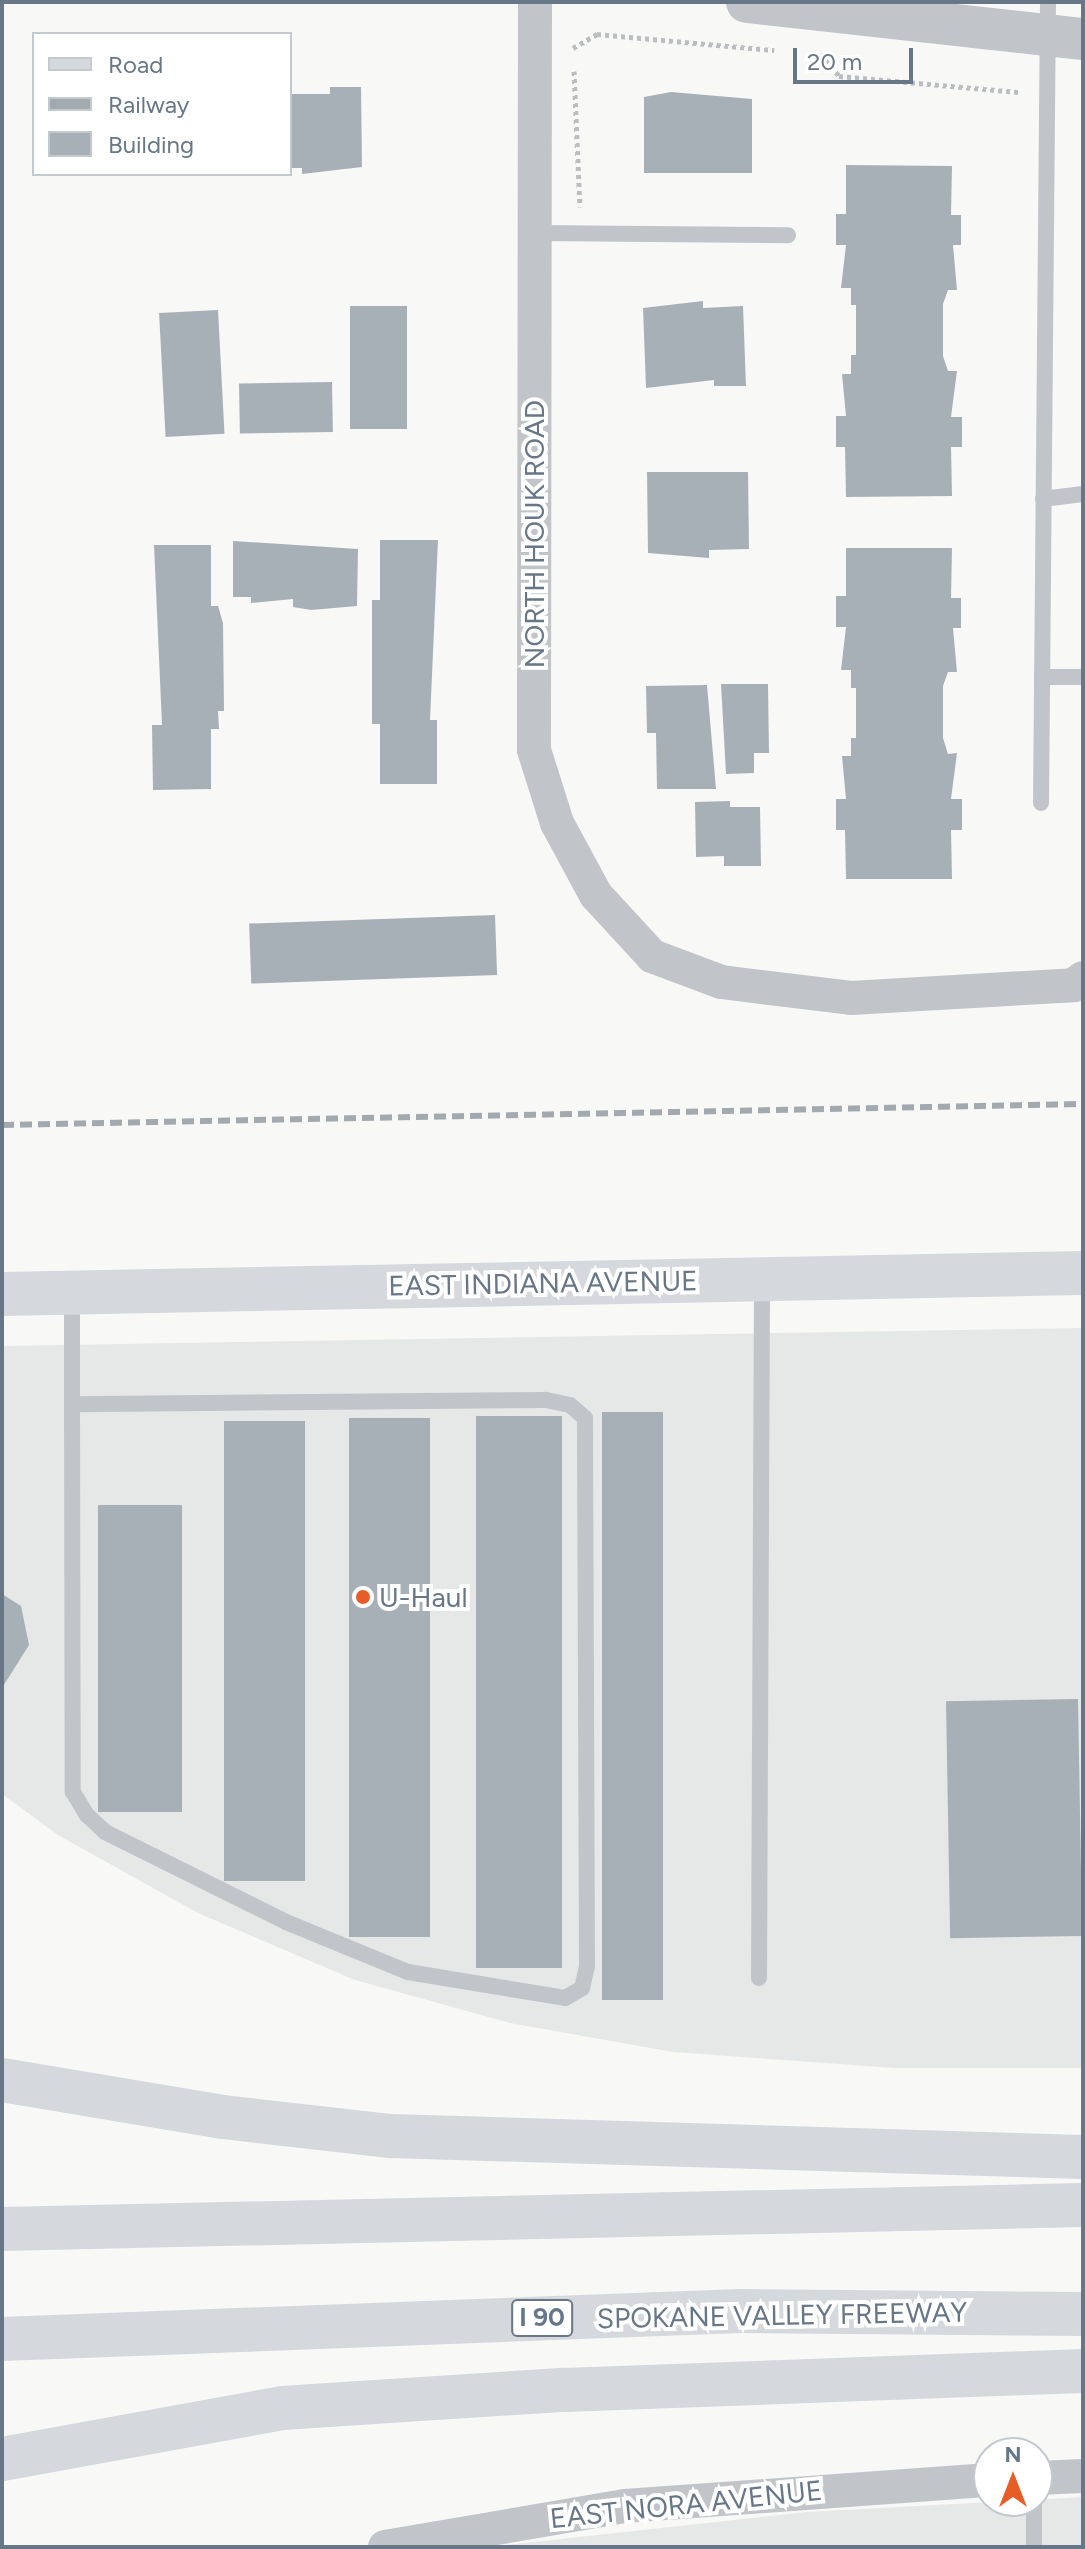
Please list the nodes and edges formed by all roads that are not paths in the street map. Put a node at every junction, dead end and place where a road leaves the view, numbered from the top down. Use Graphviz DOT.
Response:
graph roads {
  1 [pos="535,2"];
  2 [pos="747,2"];
  3 [pos="1060,25"];
  4 [pos="535,233"];
  5 [pos="788,235"];
  6 [pos="1083,494"];
  7 [pos="1043,499"];
  8 [pos="1042,677"];
  9 [pos="1083,677"];
  10 [pos="1041,803"];
  11 [pos="1083,978"];
  12 [pos="1083,1273"];
  13 [pos="762,1279"];
  14 [pos="72,1292"];
  15 [pos="2,1294"];
  16 [pos="72,1404"];
  17 [pos="759,1978"];
  18 [pos="2,2080"];
  19 [pos="1083,2157"];
  20 [pos="1083,2205"];
  21 [pos="2,2229"];
  22 [pos="1083,2314"];
  23 [pos="2,2339"];
  24 [pos="1083,2371"];
  25 [pos="2,2459"];
  26 [pos="1083,2476"];
  27 [pos="1053,2477"];
  28 [pos="973,2481"];
  29 [pos="1034,2517"];
  30 [pos="385,2547"];
  31 [pos="1034,2547"];
  1 -- 4 [label="street, NORTH HOUK ROAD"];
  2 -- 3 [label="street"];
  3 -- 7 [label="lane"];
  4 -- 5 [label="lane"];
  4 -- 11 [label="street, NORTH HOUK ROAD"];
  6 -- 7 [label="lane"];
  7 -- 8 [label="lane"];
  8 -- 9 [label="lane"];
  8 -- 10 [label="lane"];
  12 -- 13 [label="main road, EAST INDIANA AVENUE"];
  13 -- 14 [label="main road, EAST INDIANA AVENUE"];
  13 -- 17 [label="lane"];
  14 -- 15 [label="main road, EAST INDIANA AVENUE"];
  14 -- 16 [label="lane"];
  16 -- 16 [label="lane"];
  18 -- 19 [label="main road"];
  20 -- 21 [label="main road"];
  22 -- 23 [label="main road, SPOKANE VALLEY FREEWAY / I 90"];
  24 -- 25 [label="main road"];
  26 -- 27 [label="street"];
  28 -- 30 [label="street, EAST NORA AVENUE"];
  29 -- 31 [label="lane"];
}
